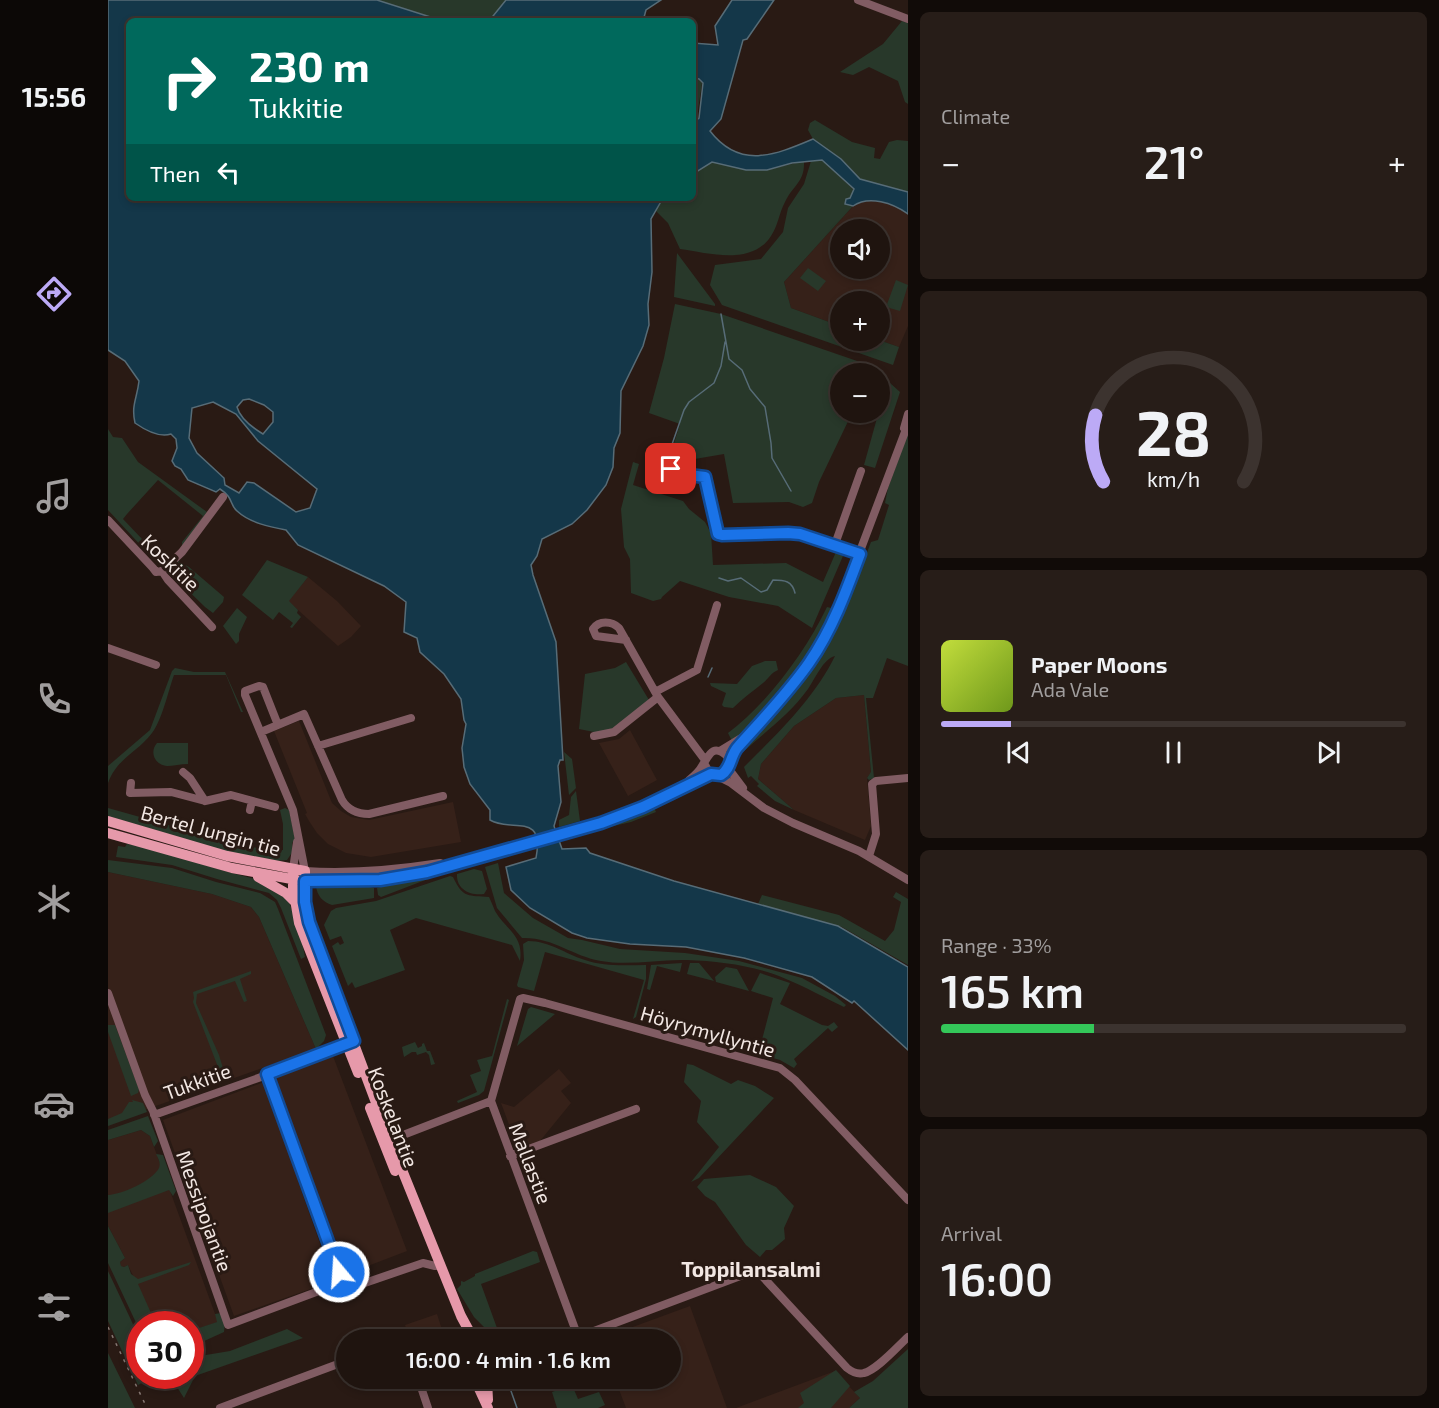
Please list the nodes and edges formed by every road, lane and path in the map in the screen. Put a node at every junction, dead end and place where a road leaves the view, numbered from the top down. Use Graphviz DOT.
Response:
graph roads {
  1 [pos="858,0"];
  2 [pos="908,19"];
  3 [pos="908,414"];
  4 [pos="908,424"];
  5 [pos="897,452"];
  6 [pos="671,469"];
  7 [pos="861,471"];
  8 [pos="223,497"];
  9 [pos="108,520"];
  10 [pos="834,547"];
  11 [pos="860,554"];
  12 [pos="162,571"];
  13 [pos="717,606"];
  14 [pos="212,627"];
  15 [pos="626,640"];
  16 [pos="108,648"];
  17 [pos="156,665"];
  18 [pos="656,695"];
  19 [pos="411,718"];
  20 [pos="278,725"];
  21 [pos="756,728"];
  22 [pos="261,732"];
  23 [pos="687,735"];
  24 [pos="594,736"];
  25 [pos="318,746"];
  26 [pos="716,751"];
  27 [pos="705,762"];
  28 [pos="729,764"];
  29 [pos="183,772"];
  30 [pos="713,775"];
  31 [pos="908,778"];
  32 [pos="131,783"];
  33 [pos="676,790"];
  34 [pos="749,795"];
  35 [pos="443,796"];
  36 [pos="205,801"];
  37 [pos="252,801"];
  38 [pos="275,807"];
  39 [pos="250,810"];
  40 [pos="108,821"];
  41 [pos="108,832"];
  42 [pos="298,833"];
  43 [pos="869,856"];
  44 [pos="232,868"];
  45 [pos="292,874"];
  46 [pos="305,876"];
  47 [pos="908,880"];
  48 [pos="295,902"];
  49 [pos="108,993"];
  50 [pos="350,1043"];
  51 [pos="267,1074"];
  52 [pos="491,1101"];
  53 [pos="636,1108"];
  54 [pos="154,1115"];
  55 [pos="387,1142"];
  56 [pos="510,1156"];
  57 [pos="908,1200"];
  58 [pos="439,1271"];
  59 [pos="343,1282"];
  60 [pos="447,1287"];
  61 [pos="461,1329"];
  62 [pos="468,1329"];
  63 [pos="571,1329"];
  64 [pos="598,1329"];
  65 [pos="908,1337"];
  66 [pos="336,1365"];
  67 [pos="421,1389"];
  68 [pos="478,1389"];
  69 [pos="488,1389"];
  70 [pos="220,1407"];
  71 [pos="428,1408"];
  72 [pos="488,1408"];
  1 -- 2 [label="street"];
  3 -- 5 [label="street"];
  4 -- 5 [label="street"];
  5 -- 11 [label="street"];
  6 -- 10 [label="street"];
  7 -- 10 [label="street"];
  8 -- 12 [label="street"];
  9 -- 12 [label="street, Koskitie"];
  10 -- 11 [label="street"];
  11 -- 21 [label="street"];
  12 -- 14 [label="street, Koskitie"];
  13 -- 18 [label="street"];
  15 -- 18 [label="street"];
  16 -- 17 [label="street"];
  18 -- 23 [label="street"];
  18 -- 24 [label="street"];
  19 -- 25 [label="street"];
  20 -- 22 [label="street"];
  20 -- 22 [label="street"];
  20 -- 25 [label="street"];
  21 -- 26 [label="street"];
  21 -- 28 [label="street"];
  22 -- 42 [label="street"];
  23 -- 26 [label="street"];
  23 -- 27 [label="street"];
  25 -- 35 [label="street"];
  26 -- 27 [label="street"];
  26 -- 28 [label="street"];
  27 -- 30 [label="street"];
  27 -- 33 [label="street"];
  28 -- 30 [label="street"];
  28 -- 34 [label="street"];
  29 -- 36 [label="street"];
  30 -- 33 [label="street"];
  30 -- 34 [label="street"];
  31 -- 43 [label="street"];
  32 -- 36 [label="street"];
  33 -- 46 [label="street"];
  34 -- 43 [label="street"];
  36 -- 37 [label="street"];
  37 -- 38 [label="street"];
  37 -- 39 [label="street"];
  40 -- 45 [label="main road, Bertel Jungin tie"];
  41 -- 44 [label="main road, Bertel Jungin tie"];
  42 -- 45 [label="street"];
  42 -- 46 [label="street"];
  43 -- 47 [label="street"];
  44 -- 45 [label="main road, Bertel Jungin tie"];
  44 -- 48 [label="main road"];
  45 -- 46 [label="main road, Bertel Jungin tie"];
  45 -- 48 [label="main road, Koskelantie"];
  46 -- 50 [label="main road, Koskelantie"];
  48 -- 50 [label="main road, Koskelantie"];
  49 -- 54 [label="street, Messipojantie"];
  50 -- 51 [label="street, Tukkitie"];
  50 -- 55 [label="main road, Koskelantie"];
  51 -- 54 [label="street, Tukkitie"];
  51 -- 59 [label="street"];
  52 -- 55 [label="street"];
  52 -- 56 [label="street, Mallastie"];
  52 -- 57 [label="street, Höyrymyllyntie"];
  53 -- 56 [label="street"];
  54 -- 59 [label="street, Messipojantie"];
  55 -- 58 [label="main road, Koskelantie"];
  56 -- 63 [label="street, Mallastie"];
  58 -- 59 [label="street"];
  58 -- 60 [label="main road, Koskelantie"];
  60 -- 61 [label="main road, Koskelantie"];
  60 -- 62 [label="main road, Koskelantie"];
  64 -- 65 [label="street"];
  66 -- 70 [label="street"];
  67 -- 71 [label="street"];
  68 -- 72 [label="main road"];
  69 -- 72 [label="main road"];
}
